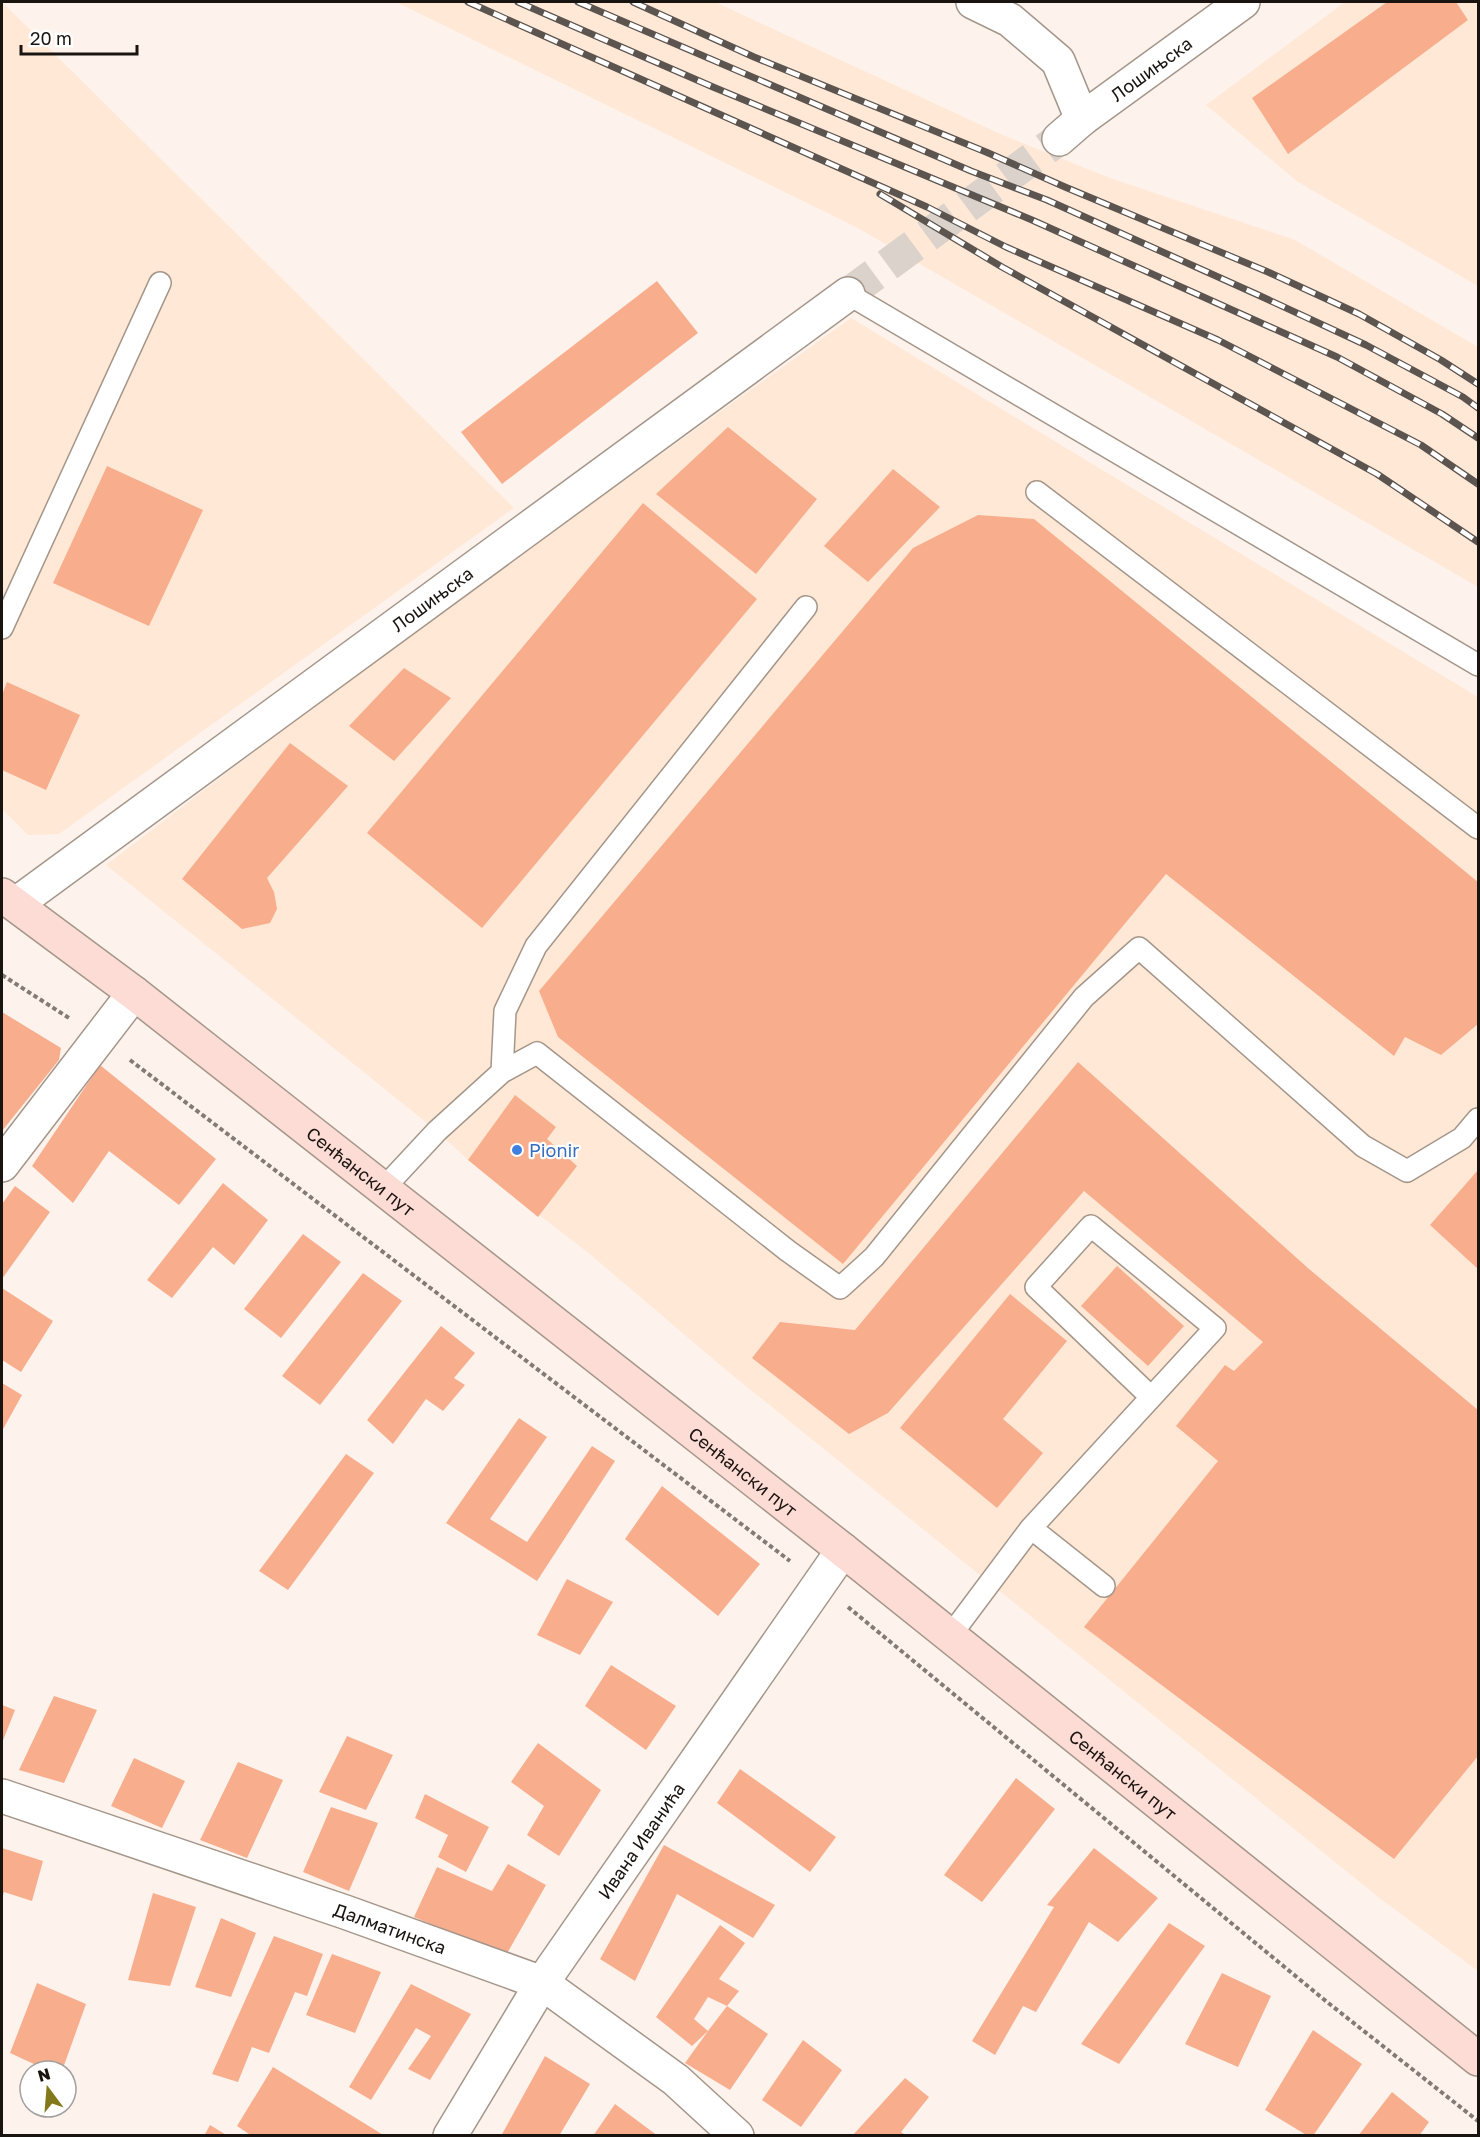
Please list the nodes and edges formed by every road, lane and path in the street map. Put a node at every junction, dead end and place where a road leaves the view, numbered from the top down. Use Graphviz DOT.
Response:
graph roads {
  1 [pos="973,2"];
  2 [pos="1243,2"];
  3 [pos="160,283"];
  4 [pos="848,294"];
  5 [pos="1036,492"];
  6 [pos="806,608"];
  7 [pos="2,628"];
  8 [pos="1479,665"];
  9 [pos="1479,828"];
  10 [pos="9,899"];
  11 [pos="2,975"];
  12 [pos="134,993"];
  13 [pos="100,1037"];
  14 [pos="502,1072"];
  15 [pos="1479,1119"];
  16 [pos="2,1165"];
  17 [pos="384,1189"];
  18 [pos="1151,1397"];
  19 [pos="1031,1528"];
  20 [pos="843,1551"];
  21 [pos="820,1584"];
  22 [pos="1104,1586"];
  23 [pos="950,1636"];
  24 [pos="2,1796"];
  25 [pos="542,1983"];
  26 [pos="1479,2059"];
  27 [pos="1479,2121"];
  28 [pos="450,2136"];
  29 [pos="737,2136"];
  1 -- 2 [label="street, Лошињска"];
  3 -- 7 [label="lane"];
  4 -- 8 [label="lane"];
  4 -- 10 [label="street, Лошињска"];
  5 -- 9 [label="lane"];
  6 -- 14 [label="lane"];
  10 -- 12 [label="main road, Сенћански пут"];
  11 -- 13 [label="path"];
  12 -- 13 [label="street"];
  12 -- 17 [label="main road, Сенћански пут"];
  13 -- 16 [label="street"];
  13 -- 21 [label="path"];
  14 -- 15 [label="lane"];
  14 -- 17 [label="lane"];
  17 -- 20 [label="main road, Сенћански пут"];
  18 -- 18 [label="lane"];
  18 -- 19 [label="lane"];
  19 -- 22 [label="lane"];
  19 -- 23 [label="lane"];
  20 -- 21 [label="street, Ивана Иванића"];
  20 -- 23 [label="main road, Сенћански пут"];
  21 -- 25 [label="street, Ивана Иванића"];
  21 -- 27 [label="path"];
  23 -- 26 [label="main road, Сенћански пут"];
  24 -- 25 [label="street, Далматинска"];
  25 -- 28 [label="street, Ивана Иванића"];
  25 -- 29 [label="street, Далматинска"];
}
